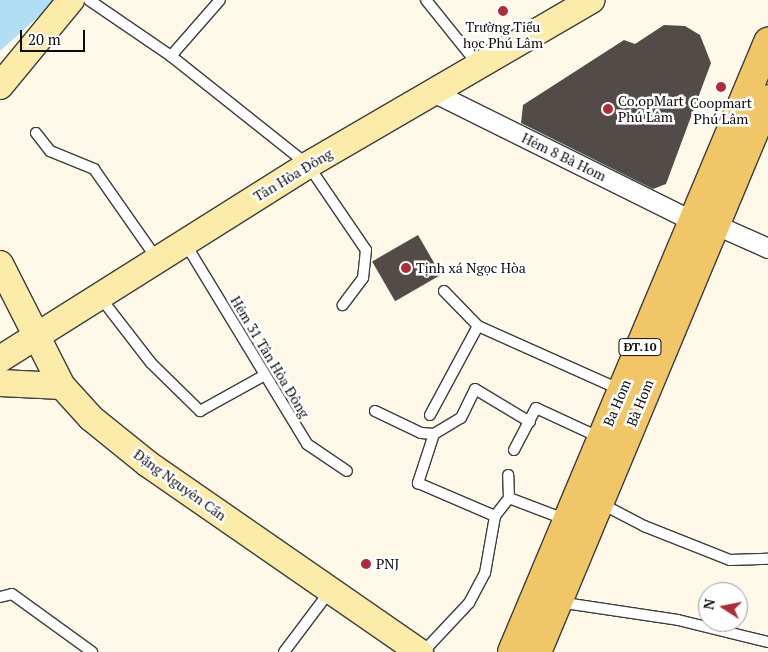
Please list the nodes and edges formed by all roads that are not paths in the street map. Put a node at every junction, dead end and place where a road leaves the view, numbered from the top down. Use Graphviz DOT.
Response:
graph roads {
  1 [pos="70,0"];
  2 [pos="89,0"];
  3 [pos="220,0"];
  4 [pos="426,0"];
  5 [pos="591,0"];
  6 [pos="768,42"];
  7 [pos="171,56"];
  8 [pos="479,66"];
  9 [pos="0,86"];
  10 [pos="435,93"];
  11 [pos="768,99"];
  12 [pos="36,133"];
  13 [pos="308,165"];
  14 [pos="703,222"];
  15 [pos="184,242"];
  16 [pos="768,248"];
  17 [pos="157,259"];
  18 [pos="0,264"];
  19 [pos="444,291"];
  20 [pos="99,296"];
  21 [pos="343,305"];
  22 [pos="478,326"];
  23 [pos="38,335"];
  24 [pos="0,359"];
  25 [pos="265,375"];
  26 [pos="0,383"];
  27 [pos="62,386"];
  28 [pos="622,390"];
  29 [pos="375,411"];
  30 [pos="430,415"];
  31 [pos="530,422"];
  32 [pos="434,434"];
  33 [pos="602,438"];
  34 [pos="514,450"];
  35 [pos="347,471"];
  36 [pos="508,475"];
  37 [pos="509,498"];
  38 [pos="599,502"];
  39 [pos="494,516"];
  40 [pos="567,520"];
  41 [pos="768,559"];
  42 [pos="330,590"];
  43 [pos="0,598"];
  44 [pos="557,602"];
  45 [pos="768,642"];
  46 [pos="92,652"];
  47 [pos="284,652"];
  48 [pos="422,652"];
  49 [pos="512,652"];
  50 [pos="537,652"];
  1 -- 9 [label="street"];
  2 -- 7 [label="lane"];
  3 -- 7 [label="lane"];
  4 -- 8 [label="lane"];
  5 -- 8 [label="street, Tân Hòa Đông"];
  6 -- 14 [label="main road, Ba Hom / ĐT.10"];
  7 -- 13 [label="lane"];
  8 -- 10 [label="street, Tân Hòa Đông"];
  10 -- 13 [label="street, Tân Hòa Đông"];
  10 -- 14 [label="street, Hẻm 8 Bà Hom"];
  11 -- 14 [label="main road, Bà Hom / ĐT.10"];
  12 -- 17 [label="lane"];
  13 -- 15 [label="street, Tân Hòa Đông"];
  13 -- 21 [label="lane"];
  14 -- 16 [label="street, Hẻm 8 Bà Hom"];
  14 -- 28 [label="main road, Ba Hom / ĐT.10"];
  14 -- 38 [label="main road, Bà Hom / ĐT.10"];
  15 -- 17 [label="street, Tân Hòa Đông"];
  15 -- 25 [label="lane, Hẻm 31 Tân Hòa Đông"];
  17 -- 20 [label="street, Tân Hòa Đông"];
  18 -- 23 [label="street, Đặng Nguyên Cẩn"];
  19 -- 22 [label="lane"];
  20 -- 23 [label="street, Tân Hòa Đông"];
  20 -- 25 [label="lane"];
  22 -- 28 [label="lane"];
  22 -- 30 [label="lane"];
  23 -- 24 [label="street, Tân Hòa Đông"];
  23 -- 27 [label="street, Đặng Nguyên Cẩn"];
  25 -- 35 [label="lane, Hẻm 31 Tân Hòa Đông"];
  26 -- 27 [label="street"];
  27 -- 42 [label="street, Đặng Nguyên Cẩn"];
  28 -- 33 [label="main road, Ba Hom / ĐT.10"];
  29 -- 32 [label="lane"];
  31 -- 32 [label="lane"];
  31 -- 33 [label="lane"];
  31 -- 34 [label="lane"];
  32 -- 39 [label="lane"];
  33 -- 40 [label="main road, Ba Hom / ĐT.10"];
  36 -- 37 [label="lane"];
  37 -- 39 [label="lane"];
  37 -- 40 [label="lane"];
  38 -- 41 [label="lane"];
  38 -- 44 [label="main road, Bà Hom / ĐT.10"];
  39 -- 48 [label="lane"];
  40 -- 49 [label="main road, Ba Hom / ĐT.10"];
  42 -- 47 [label="lane"];
  42 -- 48 [label="street, Đặng Nguyên Cẩn"];
  43 -- 46 [label="lane"];
  44 -- 45 [label="lane"];
  44 -- 50 [label="main road, Bà Hom / ĐT.10"];
}
